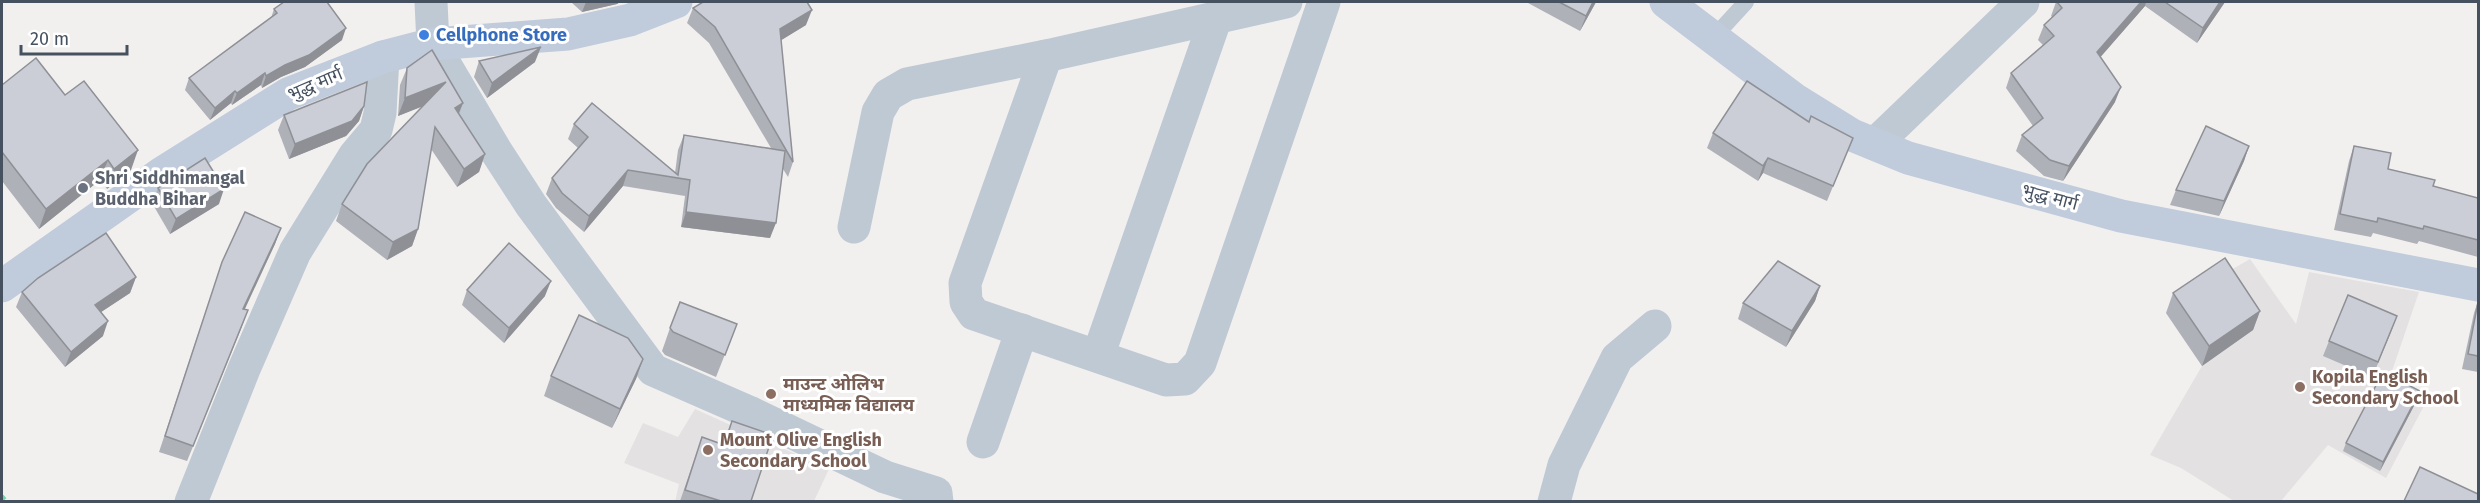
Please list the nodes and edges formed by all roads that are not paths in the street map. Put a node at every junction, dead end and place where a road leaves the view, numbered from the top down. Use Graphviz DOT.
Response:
graph roads {
  1 [pos="431,2"];
  2 [pos="676,2"];
  3 [pos="1286,2"];
  4 [pos="1324,2"];
  5 [pos="1666,2"];
  6 [pos="1746,2"];
  7 [pos="2023,2"];
  8 [pos="1216,17"];
  9 [pos="1713,38"];
  10 [pos="433,44"];
  11 [pos="1046,56"];
  12 [pos="383,57"];
  13 [pos="1875,144"];
  14 [pos="854,227"];
  15 [pos="2478,285"];
  16 [pos="2,286"];
  17 [pos="1655,326"];
  18 [pos="1022,330"];
  19 [pos="1098,356"];
  20 [pos="983,441"];
  21 [pos="191,501"];
  22 [pos="937,501"];
  23 [pos="1554,501"];
  1 -- 10 [label="street"];
  2 -- 10 [label="street, भुद्ध मार्ग"];
  3 -- 8 [label="street"];
  4 -- 19 [label="street"];
  5 -- 9 [label="street, भुद्ध मार्ग"];
  6 -- 9 [label="lane"];
  7 -- 13 [label="street"];
  8 -- 11 [label="street"];
  8 -- 19 [label="street"];
  9 -- 13 [label="street, भुद्ध मार्ग"];
  10 -- 12 [label="street, भुद्ध मार्ग"];
  10 -- 22 [label="street"];
  11 -- 14 [label="street"];
  11 -- 18 [label="street"];
  12 -- 16 [label="street, भुद्ध मार्ग"];
  12 -- 21 [label="street"];
  13 -- 15 [label="street, भुद्ध मार्ग"];
  17 -- 23 [label="street"];
  18 -- 19 [label="street"];
  18 -- 20 [label="street"];
}
